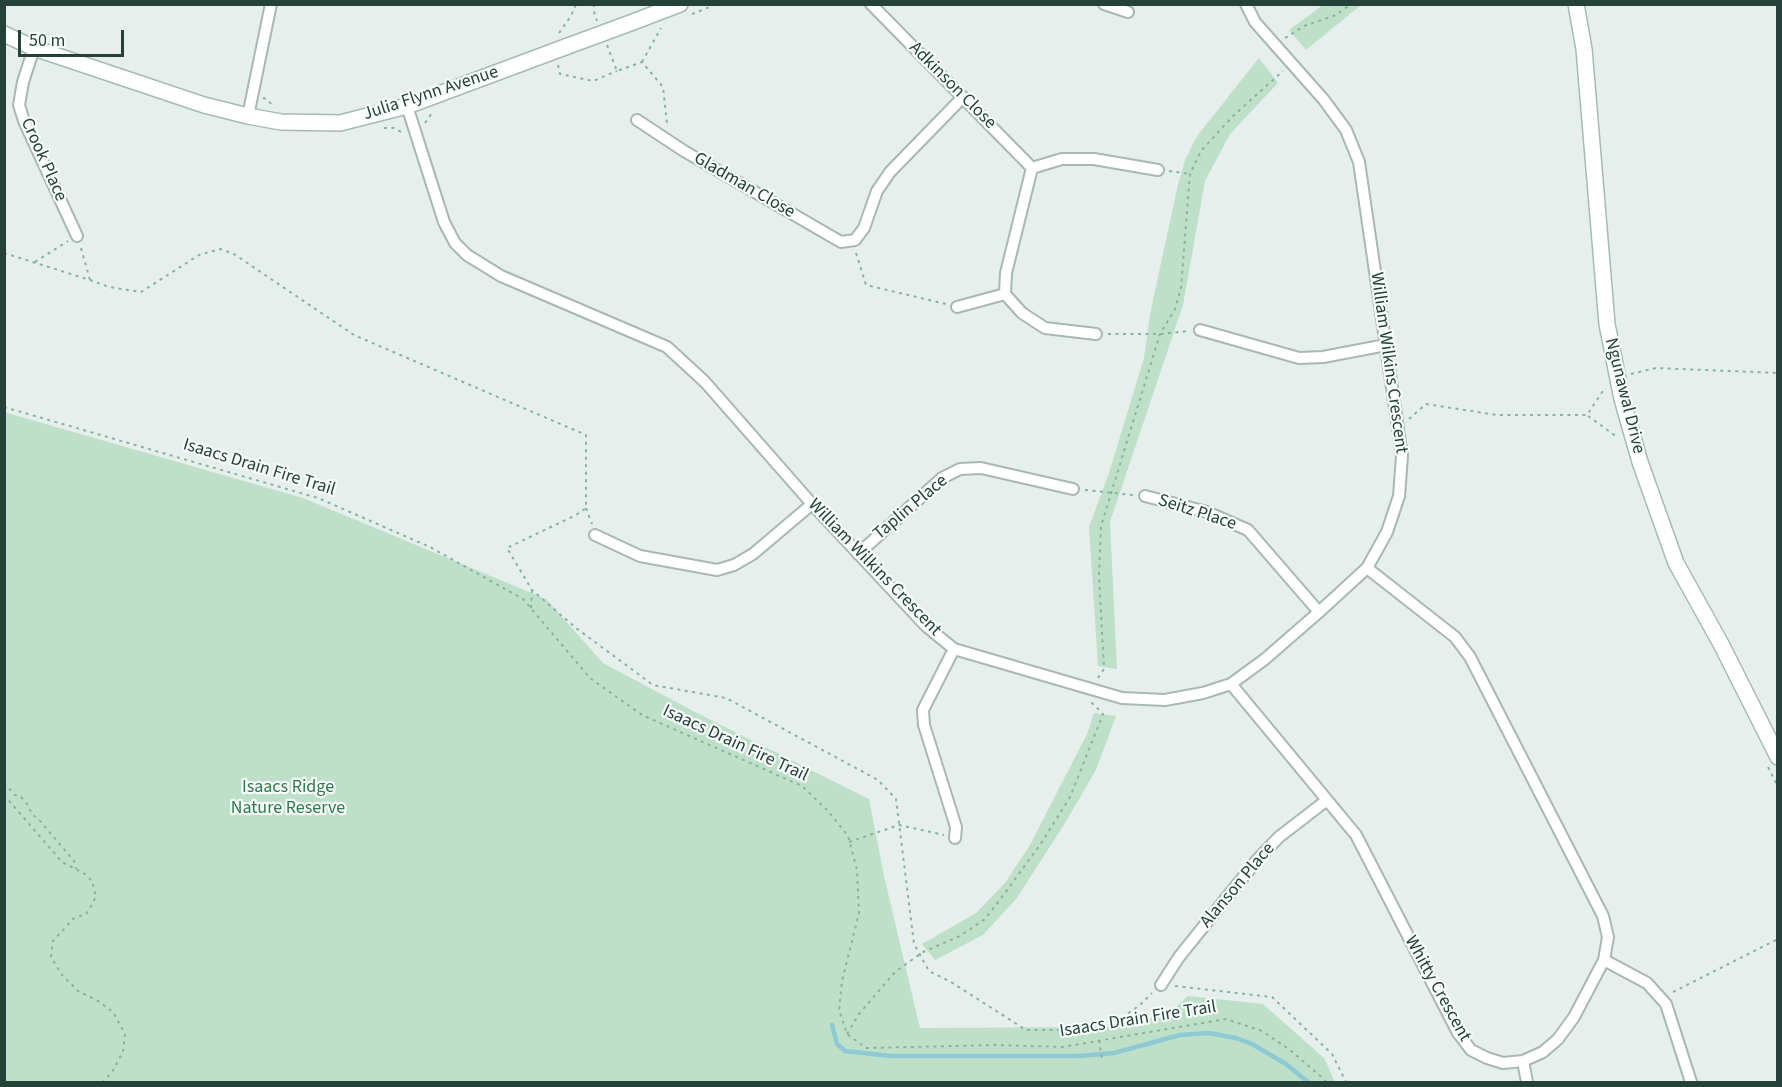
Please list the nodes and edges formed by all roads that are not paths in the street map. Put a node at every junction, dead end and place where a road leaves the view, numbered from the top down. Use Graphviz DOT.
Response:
graph roads {
  1 [pos="271,4"];
  2 [pos="680,4"];
  3 [pos="871,4"];
  4 [pos="1104,4"];
  5 [pos="1246,4"];
  6 [pos="1576,4"];
  7 [pos="1128,12"];
  8 [pos="4,34"];
  9 [pos="34,48"];
  10 [pos="963,97"];
  11 [pos="407,106"];
  12 [pos="248,116"];
  13 [pos="638,120"];
  14 [pos="1032,168"];
  15 [pos="1158,170"];
  16 [pos="77,236"];
  17 [pos="855,240"];
  18 [pos="856,253"];
  19 [pos="1005,294"];
  20 [pos="957,307"];
  21 [pos="1200,330"];
  22 [pos="1096,334"];
  23 [pos="1386,345"];
  24 [pos="1073,489"];
  25 [pos="1145,496"];
  26 [pos="812,504"];
  27 [pos="596,535"];
  28 [pos="858,554"];
  29 [pos="1367,568"];
  30 [pos="1320,612"];
  31 [pos="954,649"];
  32 [pos="1231,684"];
  33 [pos="1778,758"];
  34 [pos="1327,800"];
  35 [pos="956,838"];
  36 [pos="1604,960"];
  37 [pos="1161,985"];
  38 [pos="1523,1062"];
  39 [pos="1527,1083"];
  40 [pos="1691,1083"];
  1 -- 12 [label="street"];
  2 -- 11 [label="street, Julia Flynn Avenue, bridge"];
  3 -- 10 [label="street, Adkinson Close"];
  4 -- 7 [label="street"];
  5 -- 23 [label="street, William Wilkins Crescent"];
  6 -- 33 [label="street, Ngunawal Drive"];
  8 -- 9 [label="street, Julia Flynn Avenue"];
  9 -- 12 [label="street, Julia Flynn Avenue"];
  9 -- 16 [label="street, Crook Place"];
  10 -- 14 [label="street, Adkinson Close"];
  10 -- 17 [label="street"];
  11 -- 12 [label="street, Julia Flynn Avenue"];
  11 -- 26 [label="street, William Wilkins Crescent"];
  13 -- 17 [label="street, Gladman Close"];
  14 -- 15 [label="street"];
  14 -- 19 [label="street"];
  17 -- 18 [label="street"];
  19 -- 20 [label="street"];
  19 -- 22 [label="street"];
  21 -- 23 [label="street"];
  23 -- 29 [label="street, William Wilkins Crescent"];
  24 -- 28 [label="street, Taplin Place"];
  25 -- 30 [label="street, Seitz Place"];
  26 -- 27 [label="street"];
  26 -- 28 [label="street, William Wilkins Crescent"];
  28 -- 31 [label="street, William Wilkins Crescent"];
  29 -- 30 [label="street, William Wilkins Crescent"];
  29 -- 36 [label="street"];
  30 -- 32 [label="street, William Wilkins Crescent"];
  31 -- 32 [label="street, William Wilkins Crescent"];
  31 -- 35 [label="street"];
  32 -- 34 [label="street, Whitty Crescent"];
  34 -- 37 [label="street, Alanson Place"];
  34 -- 38 [label="street, Whitty Crescent"];
  36 -- 38 [label="street"];
  36 -- 40 [label="street"];
  38 -- 39 [label="street"];
}
